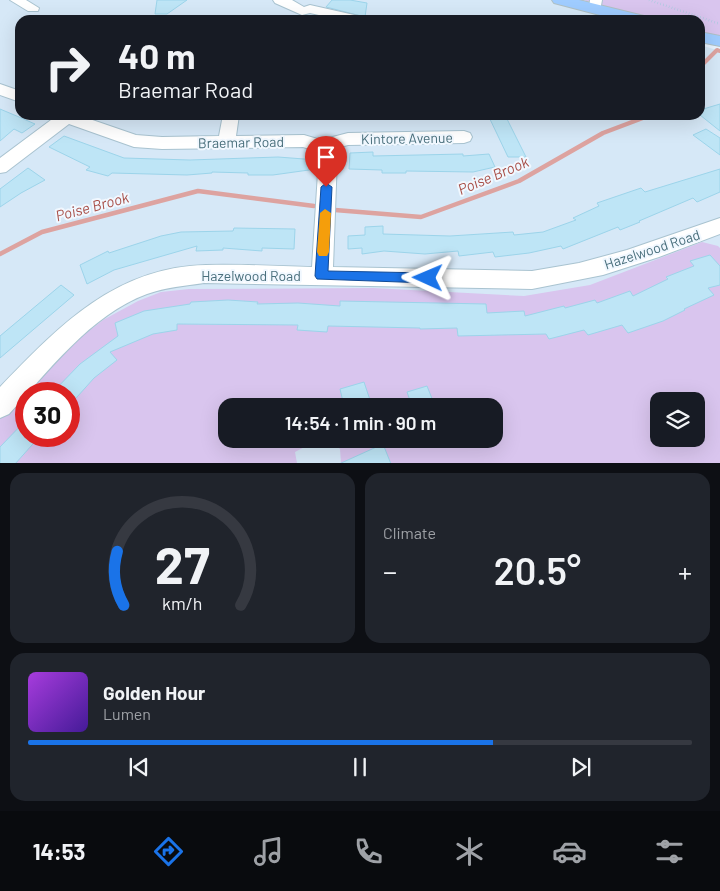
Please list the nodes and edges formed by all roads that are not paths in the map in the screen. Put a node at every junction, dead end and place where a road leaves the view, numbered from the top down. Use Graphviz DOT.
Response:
graph roads {
  1 [pos="280,0"];
  2 [pos="560,0"];
  3 [pos="596,4"];
  4 [pos="302,11"];
  5 [pos="297,15"];
  6 [pos="336,15"];
  7 [pos="620,15"];
  8 [pos="705,38"];
  9 [pos="720,41"];
  10 [pos="0,88"];
  11 [pos="15,95"];
  12 [pos="59,120"];
  13 [pos="75,120"];
  14 [pos="229,120"];
  15 [pos="464,137"];
  16 [pos="226,142"];
  17 [pos="323,146"];
  18 [pos="0,167"];
  19 [pos="718,229"];
  20 [pos="322,276"];
  21 [pos="0,405"];
  1 -- 4 [label="street"];
  2 -- 3 [label="main road"];
  3 -- 7 [label="main road"];
  4 -- 5 [label="street"];
  4 -- 6 [label="street"];
  8 -- 9 [label="main road"];
  10 -- 11 [label="street"];
  12 -- 18 [label="street"];
  13 -- 16 [label="street, Braemar Road"];
  14 -- 16 [label="street"];
  15 -- 17 [label="street, Kintore Avenue"];
  16 -- 17 [label="street, Braemar Road"];
  17 -- 20 [label="street"];
  19 -- 20 [label="street, Hazelwood Road"];
  20 -- 21 [label="street, Hazelwood Road"];
}
